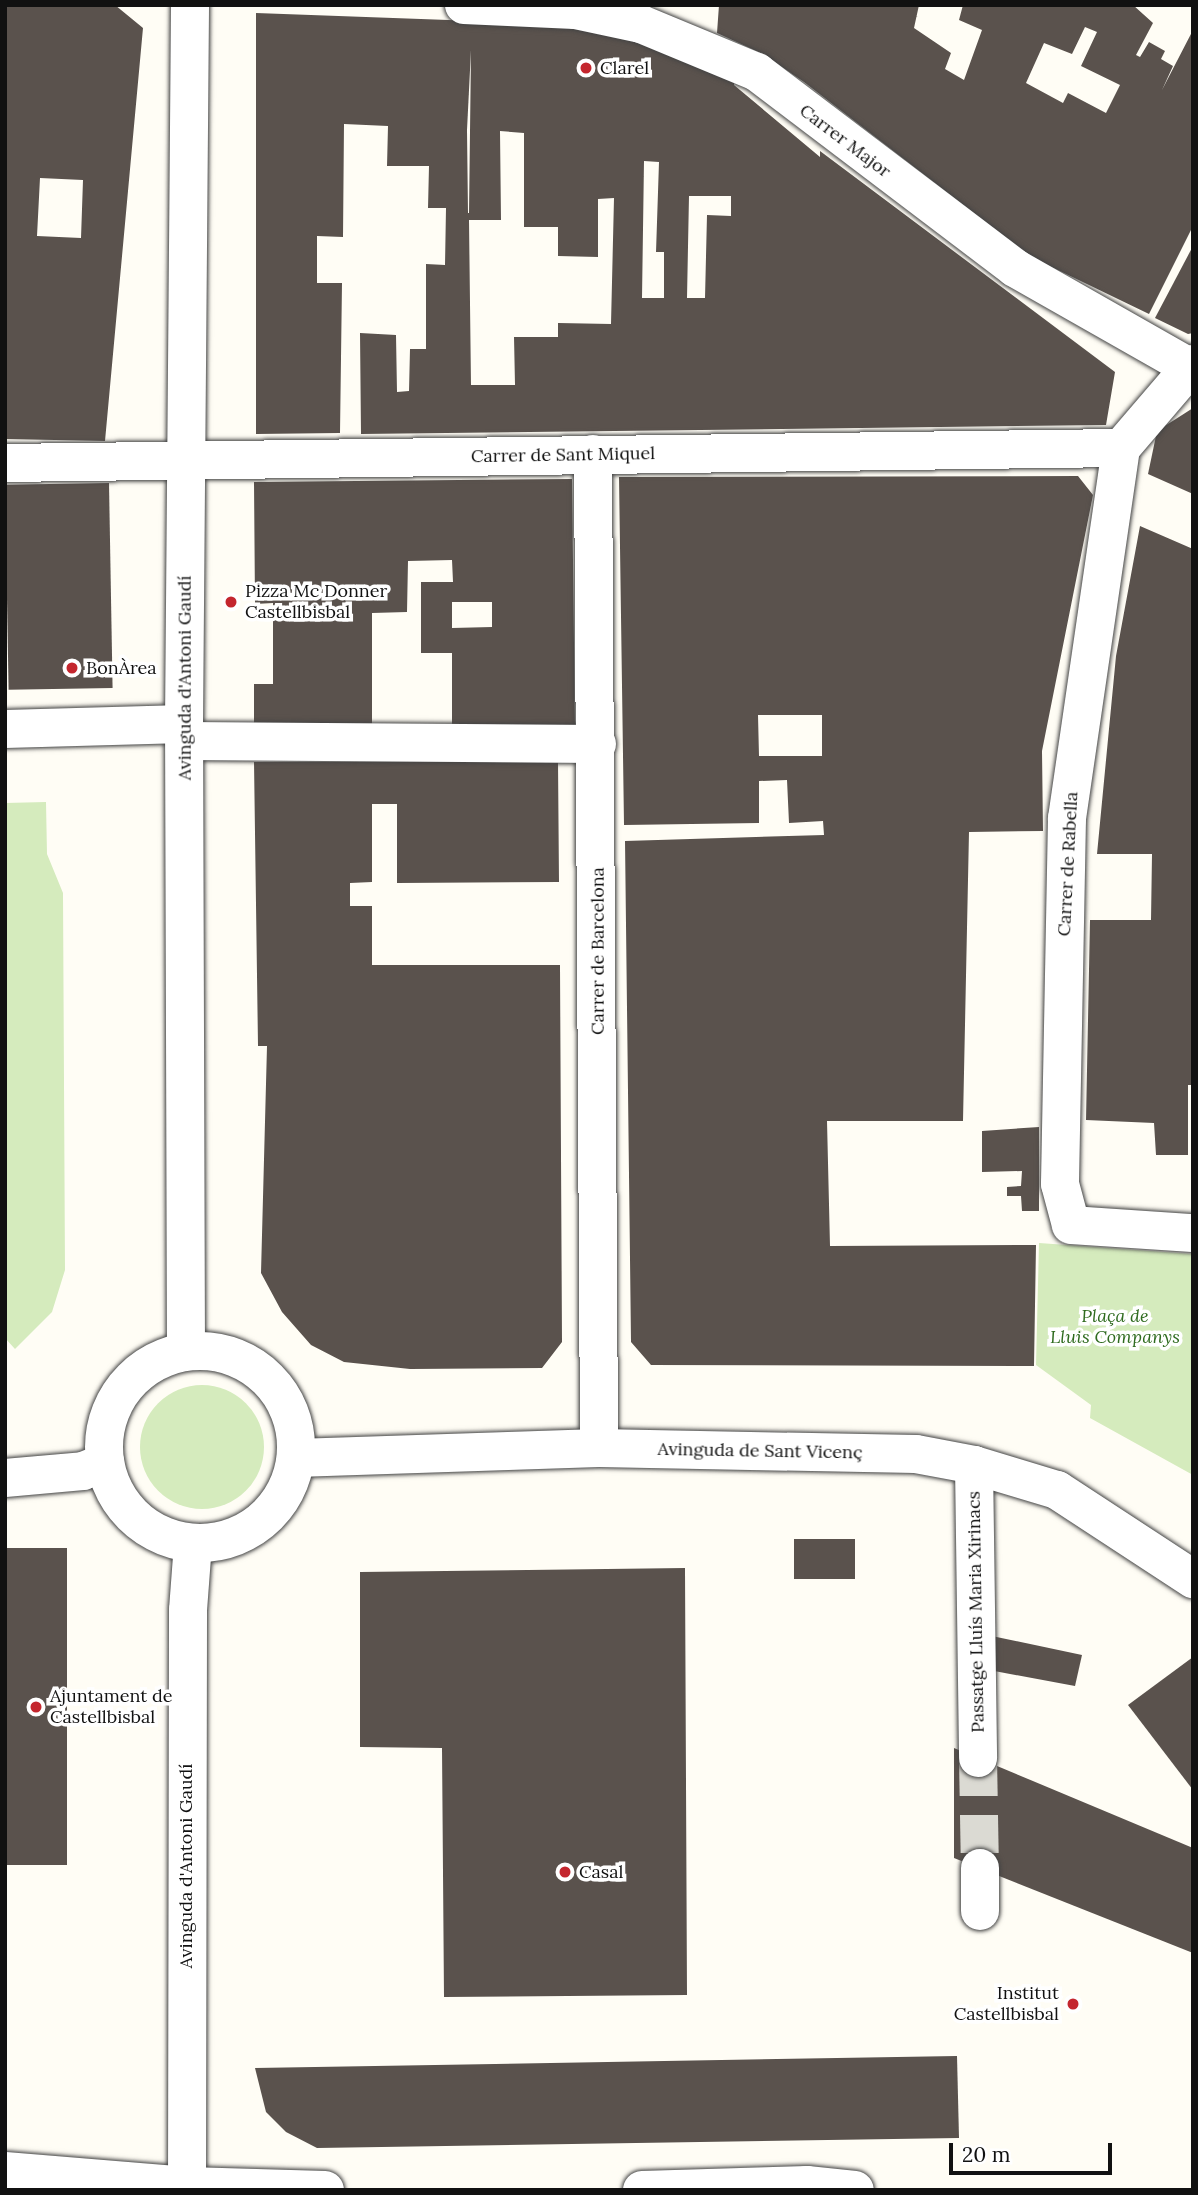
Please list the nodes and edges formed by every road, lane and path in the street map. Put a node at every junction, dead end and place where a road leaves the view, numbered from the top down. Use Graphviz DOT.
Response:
graph roads {
  1 [pos="190,5"];
  2 [pos="464,5"];
  3 [pos="1192,367"];
  4 [pos="1121,448"];
  5 [pos="593,454"];
  6 [pos="187,460"];
  7 [pos="5,463"];
  8 [pos="5,729"];
  9 [pos="185,733"];
  10 [pos="597,744"];
  11 [pos="1193,1233"];
  12 [pos="186,1351"];
  13 [pos="599,1448"];
  14 [pos="296,1458"];
  15 [pos="105,1462"];
  16 [pos="974,1465"];
  17 [pos="5,1478"];
  18 [pos="193,1543"];
  19 [pos="1193,1579"];
  20 [pos="978,1758"];
  21 [pos="979,1868"];
  22 [pos="981,1911"];
  23 [pos="5,2171"];
  24 [pos="187,2188"];
  25 [pos="325,2190"];
  26 [pos="642,2190"];
  27 [pos="855,2190"];
  1 -- 6 [label="street, Avinguda d'Antoni Gaudí"];
  2 -- 3 [label="street, Carrer Major"];
  3 -- 4 [label="street"];
  4 -- 5 [label="street, Carrer de Sant Miquel"];
  4 -- 11 [label="street, Carrer de Rabella"];
  5 -- 6 [label="street, Carrer de Sant Miquel"];
  5 -- 10 [label="street, Carrer de Barcelona"];
  6 -- 7 [label="street, Carrer de Sant Miquel"];
  6 -- 9 [label="street, Avinguda d'Antoni Gaudí"];
  8 -- 9 [label="street"];
  9 -- 10 [label="street"];
  9 -- 12 [label="street, Avinguda d'Antoni Gaudí"];
  10 -- 13 [label="street, Carrer de Barcelona"];
  12 -- 14 [label="street"];
  12 -- 15 [label="street"];
  13 -- 14 [label="street, Avinguda de Sant Vicenç"];
  13 -- 16 [label="street, Avinguda de Sant Vicenç"];
  14 -- 18 [label="street"];
  15 -- 17 [label="street"];
  15 -- 18 [label="street"];
  16 -- 19 [label="street, Avinguda de Sant Vicenç"];
  16 -- 20 [label="street, Passatge Lluís Maria Xirinacs"];
  18 -- 24 [label="street, Avinguda d'Antoni Gaudí"];
  21 -- 22 [label="street"];
  23 -- 24 [label="street"];
  24 -- 25 [label="street"];
  26 -- 27 [label="street"];
}
